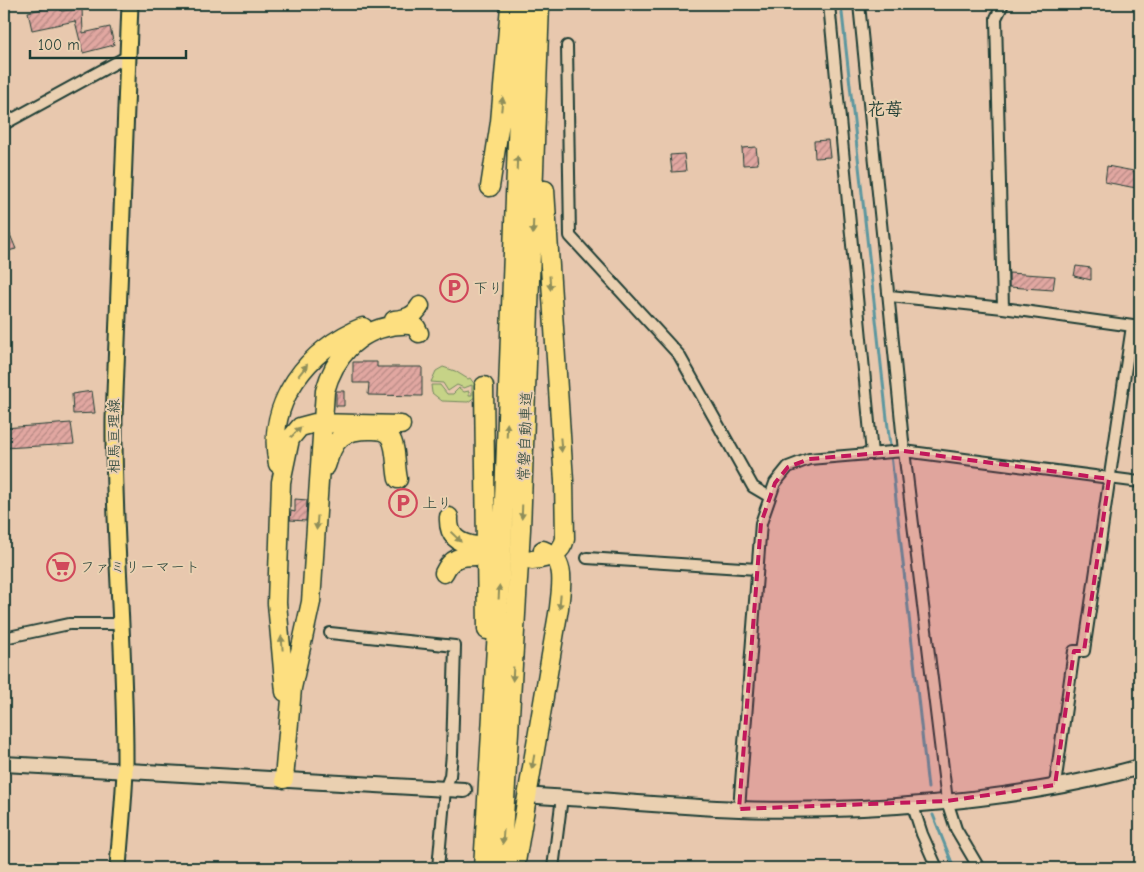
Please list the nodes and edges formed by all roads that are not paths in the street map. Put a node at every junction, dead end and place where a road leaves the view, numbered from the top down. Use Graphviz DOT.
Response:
graph roads {
  1 [pos="130,4"];
  2 [pos="510,4"];
  3 [pos="522,4"];
  4 [pos="829,4"];
  5 [pos="859,4"];
  6 [pos="1003,4"];
  7 [pos="540,5"];
  8 [pos="567,46"];
  9 [pos="128,56"];
  10 [pos="4,124"];
  11 [pos="490,187"];
  12 [pos="890,296"];
  13 [pos="420,306"];
  14 [pos="1003,308"];
  15 [pos="1136,327"];
  16 [pos="419,333"];
  17 [pos="484,386"];
  18 [pos="323,422"];
  19 [pos="401,425"];
  20 [pos="904,451"];
  21 [pos="872,454"];
  22 [pos="398,479"];
  23 [pos="1108,479"];
  24 [pos="282,482"];
  25 [pos="1140,482"];
  26 [pos="320,488"];
  27 [pos="770,497"];
  28 [pos="449,517"];
  29 [pos="532,554"];
  30 [pos="553,556"];
  31 [pos="587,558"];
  32 [pos="757,569"];
  33 [pos="444,572"];
  34 [pos="122,624"];
  35 [pos="330,633"];
  36 [pos="4,638"];
  37 [pos="4,764"];
  38 [pos="1140,766"];
  39 [pos="125,771"];
  40 [pos="284,779"];
  41 [pos="489,780"];
  42 [pos="1055,785"];
  43 [pos="445,789"];
  44 [pos="464,790"];
  45 [pos="538,796"];
  46 [pos="562,797"];
  47 [pos="947,800"];
  48 [pos="912,803"];
  49 [pos="739,809"];
  50 [pos="118,868"];
  51 [pos="438,868"];
  52 [pos="483,868"];
  53 [pos="501,868"];
  54 [pos="515,868"];
  55 [pos="553,868"];
  56 [pos="937,868"];
  57 [pos="979,868"];
  1 -- 9 [label="main road, 相馬亘理線"];
  11 -- 2 [label="highway, one-way"];
  41 -- 3 [label="highway, 常磐自動車道, one-way"];
  4 -- 21 [label="street"];
  5 -- 12 [label="street"];
  6 -- 14 [label="street"];
  7 -- 30 [label="highway, one-way"];
  7 -- 53 [label="highway, 常磐自動車道, one-way"];
  8 -- 27 [label="street"];
  9 -- 10 [label="street"];
  9 -- 34 [label="main road, 相馬亘理線"];
  12 -- 14 [label="street"];
  12 -- 20 [label="street"];
  24 -- 13 [label="highway, one-way"];
  14 -- 15 [label="street"];
  15 -- 23 [label="street"];
  16 -- 18 [label="highway"];
  17 -- 41 [label="highway"];
  18 -- 19 [label="highway"];
  24 -- 18 [label="highway, one-way"];
  18 -- 26 [label="highway"];
  20 -- 21 [label="street"];
  20 -- 23 [label="street"];
  20 -- 47 [label="street"];
  21 -- 27 [label="street"];
  22 -- 26 [label="highway"];
  23 -- 25 [label="street"];
  23 -- 42 [label="street"];
  40 -- 24 [label="highway, one-way"];
  26 -- 40 [label="highway, one-way"];
  27 -- 32 [label="street"];
  28 -- 33 [label="highway, one-way"];
  29 -- 30 [label="highway"];
  30 -- 54 [label="highway, one-way"];
  31 -- 32 [label="street"];
  32 -- 49 [label="street"];
  34 -- 36 [label="street"];
  34 -- 39 [label="main road, 相馬亘理線"];
  35 -- 43 [label="street"];
  37 -- 39 [label="street"];
  38 -- 42 [label="street"];
  39 -- 40 [label="street"];
  39 -- 50 [label="main road, 相馬亘理線"];
  40 -- 43 [label="street"];
  41 -- 52 [label="highway, 常磐自動車道"];
  42 -- 47 [label="street"];
  43 -- 44 [label="street"];
  43 -- 51 [label="street"];
  45 -- 46 [label="street"];
  46 -- 49 [label="street"];
  46 -- 55 [label="street"];
  47 -- 48 [label="street"];
  47 -- 57 [label="street"];
  48 -- 49 [label="street"];
  48 -- 56 [label="street"];
}
